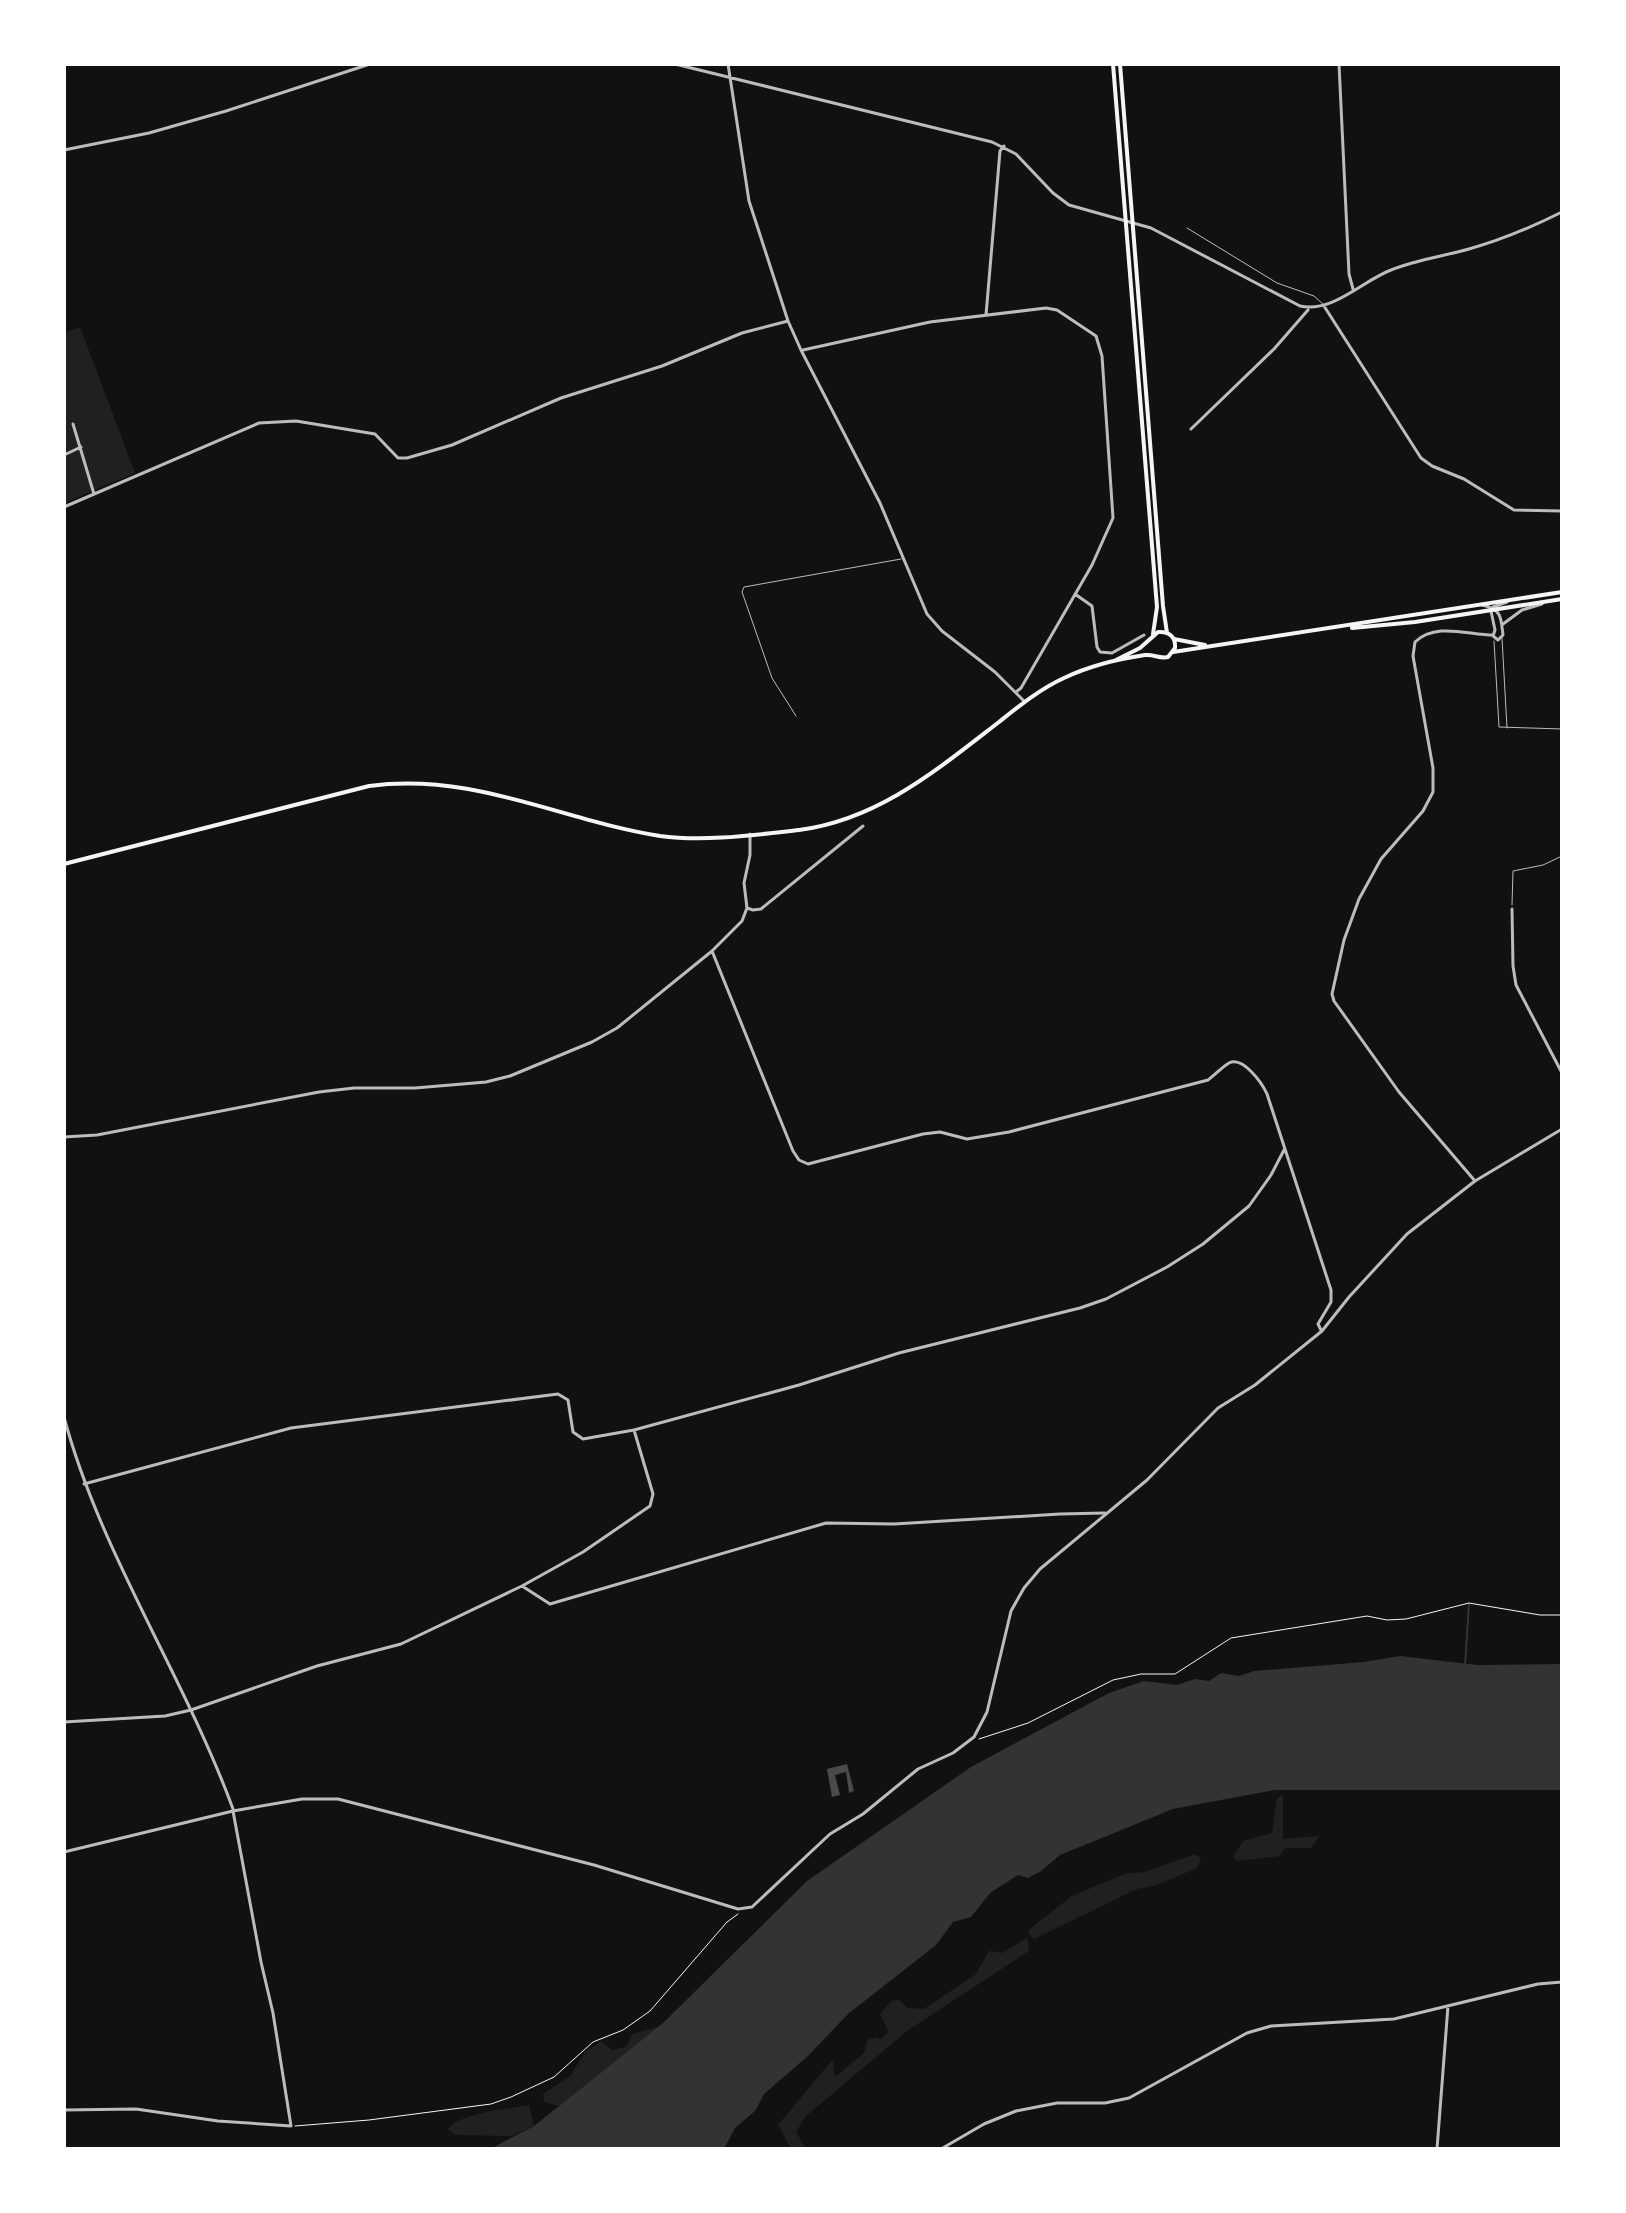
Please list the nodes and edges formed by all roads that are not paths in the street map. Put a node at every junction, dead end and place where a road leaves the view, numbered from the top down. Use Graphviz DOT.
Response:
graph roads {
  1 [pos="370,64"];
  2 [pos="675,64"];
  3 [pos="728,64"];
  4 [pos="1113,64"];
  5 [pos="1120,64"];
  6 [pos="1339,64"];
  7 [pos="731,77"];
  8 [pos="1004,146"];
  9 [pos="64,150"];
  10 [pos="1562,212"];
  11 [pos="1187,228"];
  12 [pos="1353,289"];
  13 [pos="1324,306"];
  14 [pos="1309,308"];
  15 [pos="986,315"];
  16 [pos="788,321"];
  17 [pos="801,350"];
  18 [pos="73,424"];
  19 [pos="1191,429"];
  20 [pos="81,447"];
  21 [pos="64,455"];
  22 [pos="94,494"];
  23 [pos="64,507"];
  24 [pos="1562,511"];
  25 [pos="903,558"];
  26 [pos="1562,592"];
  27 [pos="1075,594"];
  28 [pos="1518,599"];
  29 [pos="1559,600"];
  30 [pos="1481,605"];
  31 [pos="1493,609"];
  32 [pos="1503,624"];
  33 [pos="1334,628"];
  34 [pos="1502,631"];
  35 [pos="1167,633"];
  36 [pos="1153,634"];
  37 [pos="1144,635"];
  38 [pos="1494,635"];
  39 [pos="1502,638"];
  40 [pos="1174,639"];
  41 [pos="1149,641"];
  42 [pos="1215,646"];
  43 [pos="1173,652"];
  44 [pos="1152,655"];
  45 [pos="1114,661"];
  46 [pos="1016,692"];
  47 [pos="1024,702"];
  48 [pos="796,716"];
  49 [pos="1507,728"];
  50 [pos="1562,729"];
  51 [pos="863,826"];
  52 [pos="750,834"];
  53 [pos="1562,856"];
  54 [pos="64,864"];
  55 [pos="747,908"];
  56 [pos="1512,909"];
  57 [pos="712,951"];
  58 [pos="1562,1073"];
  59 [pos="1562,1129"];
  60 [pos="64,1137"];
  61 [pos="1284,1150"];
  62 [pos="1475,1181"];
  63 [pos="1322,1331"];
  64 [pos="64,1417"];
  65 [pos="634,1430"];
  66 [pos="84,1484"];
  67 [pos="1109,1513"];
  68 [pos="522,1586"];
  69 [pos="191,1710"];
  70 [pos="64,1722"];
  71 [pos="233,1811"];
  72 [pos="64,1852"];
  73 [pos="1562,1982"];
  74 [pos="1448,2006"];
  75 [pos="64,2110"];
  76 [pos="941,2149"];
  77 [pos="1437,2149"];
  1 -- 9 [label="street"];
  2 -- 7 [label="street"];
  3 -- 7 [label="street"];
  4 -- 36 [label="main road"];
  5 -- 35 [label="main road"];
  6 -- 12 [label="street"];
  7 -- 8 [label="street"];
  7 -- 16 [label="street"];
  8 -- 14 [label="street"];
  8 -- 15 [label="street"];
  10 -- 12 [label="street"];
  11 -- 13 [label="lane"];
  12 -- 13 [label="street"];
  13 -- 14 [label="street"];
  13 -- 24 [label="street"];
  14 -- 19 [label="street"];
  15 -- 17 [label="street"];
  15 -- 27 [label="street"];
  16 -- 17 [label="street"];
  16 -- 22 [label="street"];
  17 -- 25 [label="street"];
  18 -- 20 [label="street"];
  20 -- 21 [label="street"];
  20 -- 22 [label="street"];
  22 -- 23 [label="street"];
  25 -- 46 [label="street"];
  25 -- 48 [label="lane"];
  26 -- 28 [label="main road"];
  27 -- 37 [label="street"];
  27 -- 46 [label="street"];
  28 -- 30 [label="main road"];
  28 -- 31 [label="street"];
  29 -- 31 [label="main road"];
  29 -- 32 [label="street"];
  30 -- 31 [label="street"];
  30 -- 33 [label="main road"];
  31 -- 32 [label="street"];
  31 -- 33 [label="main road"];
  31 -- 38 [label="street"];
  32 -- 34 [label="street"];
  33 -- 42 [label="main road"];
  34 -- 38 [label="street"];
  34 -- 39 [label="street"];
  35 -- 36 [label="main road"];
  35 -- 40 [label="main road"];
  36 -- 41 [label="main road"];
  38 -- 39 [label="street"];
  38 -- 49 [label="lane"];
  38 -- 62 [label="street"];
  39 -- 49 [label="lane"];
  40 -- 42 [label="main road"];
  40 -- 43 [label="main road"];
  41 -- 44 [label="main road"];
  41 -- 45 [label="main road"];
  42 -- 43 [label="main road"];
  43 -- 44 [label="main road"];
  44 -- 45 [label="main road"];
  45 -- 47 [label="main road"];
  46 -- 47 [label="street"];
  47 -- 52 [label="main road"];
  49 -- 50 [label="lane"];
  51 -- 55 [label="street"];
  52 -- 54 [label="main road"];
  52 -- 55 [label="street"];
  53 -- 56 [label="lane"];
  55 -- 57 [label="street"];
  56 -- 58 [label="street"];
  57 -- 60 [label="street"];
  57 -- 61 [label="street"];
  59 -- 62 [label="street"];
  61 -- 63 [label="street"];
  61 -- 65 [label="street"];
  62 -- 63 [label="street"];
  63 -- 67 [label="street"];
  64 -- 66 [label="street"];
  65 -- 66 [label="street"];
  65 -- 68 [label="street"];
  66 -- 69 [label="street"];
  67 -- 68 [label="street"];
  67 -- 71 [label="street"];
  68 -- 69 [label="street"];
  69 -- 70 [label="street"];
  69 -- 71 [label="street"];
  71 -- 72 [label="street"];
  71 -- 75 [label="street"];
  73 -- 74 [label="street"];
  74 -- 76 [label="street"];
  74 -- 77 [label="street"];
}
